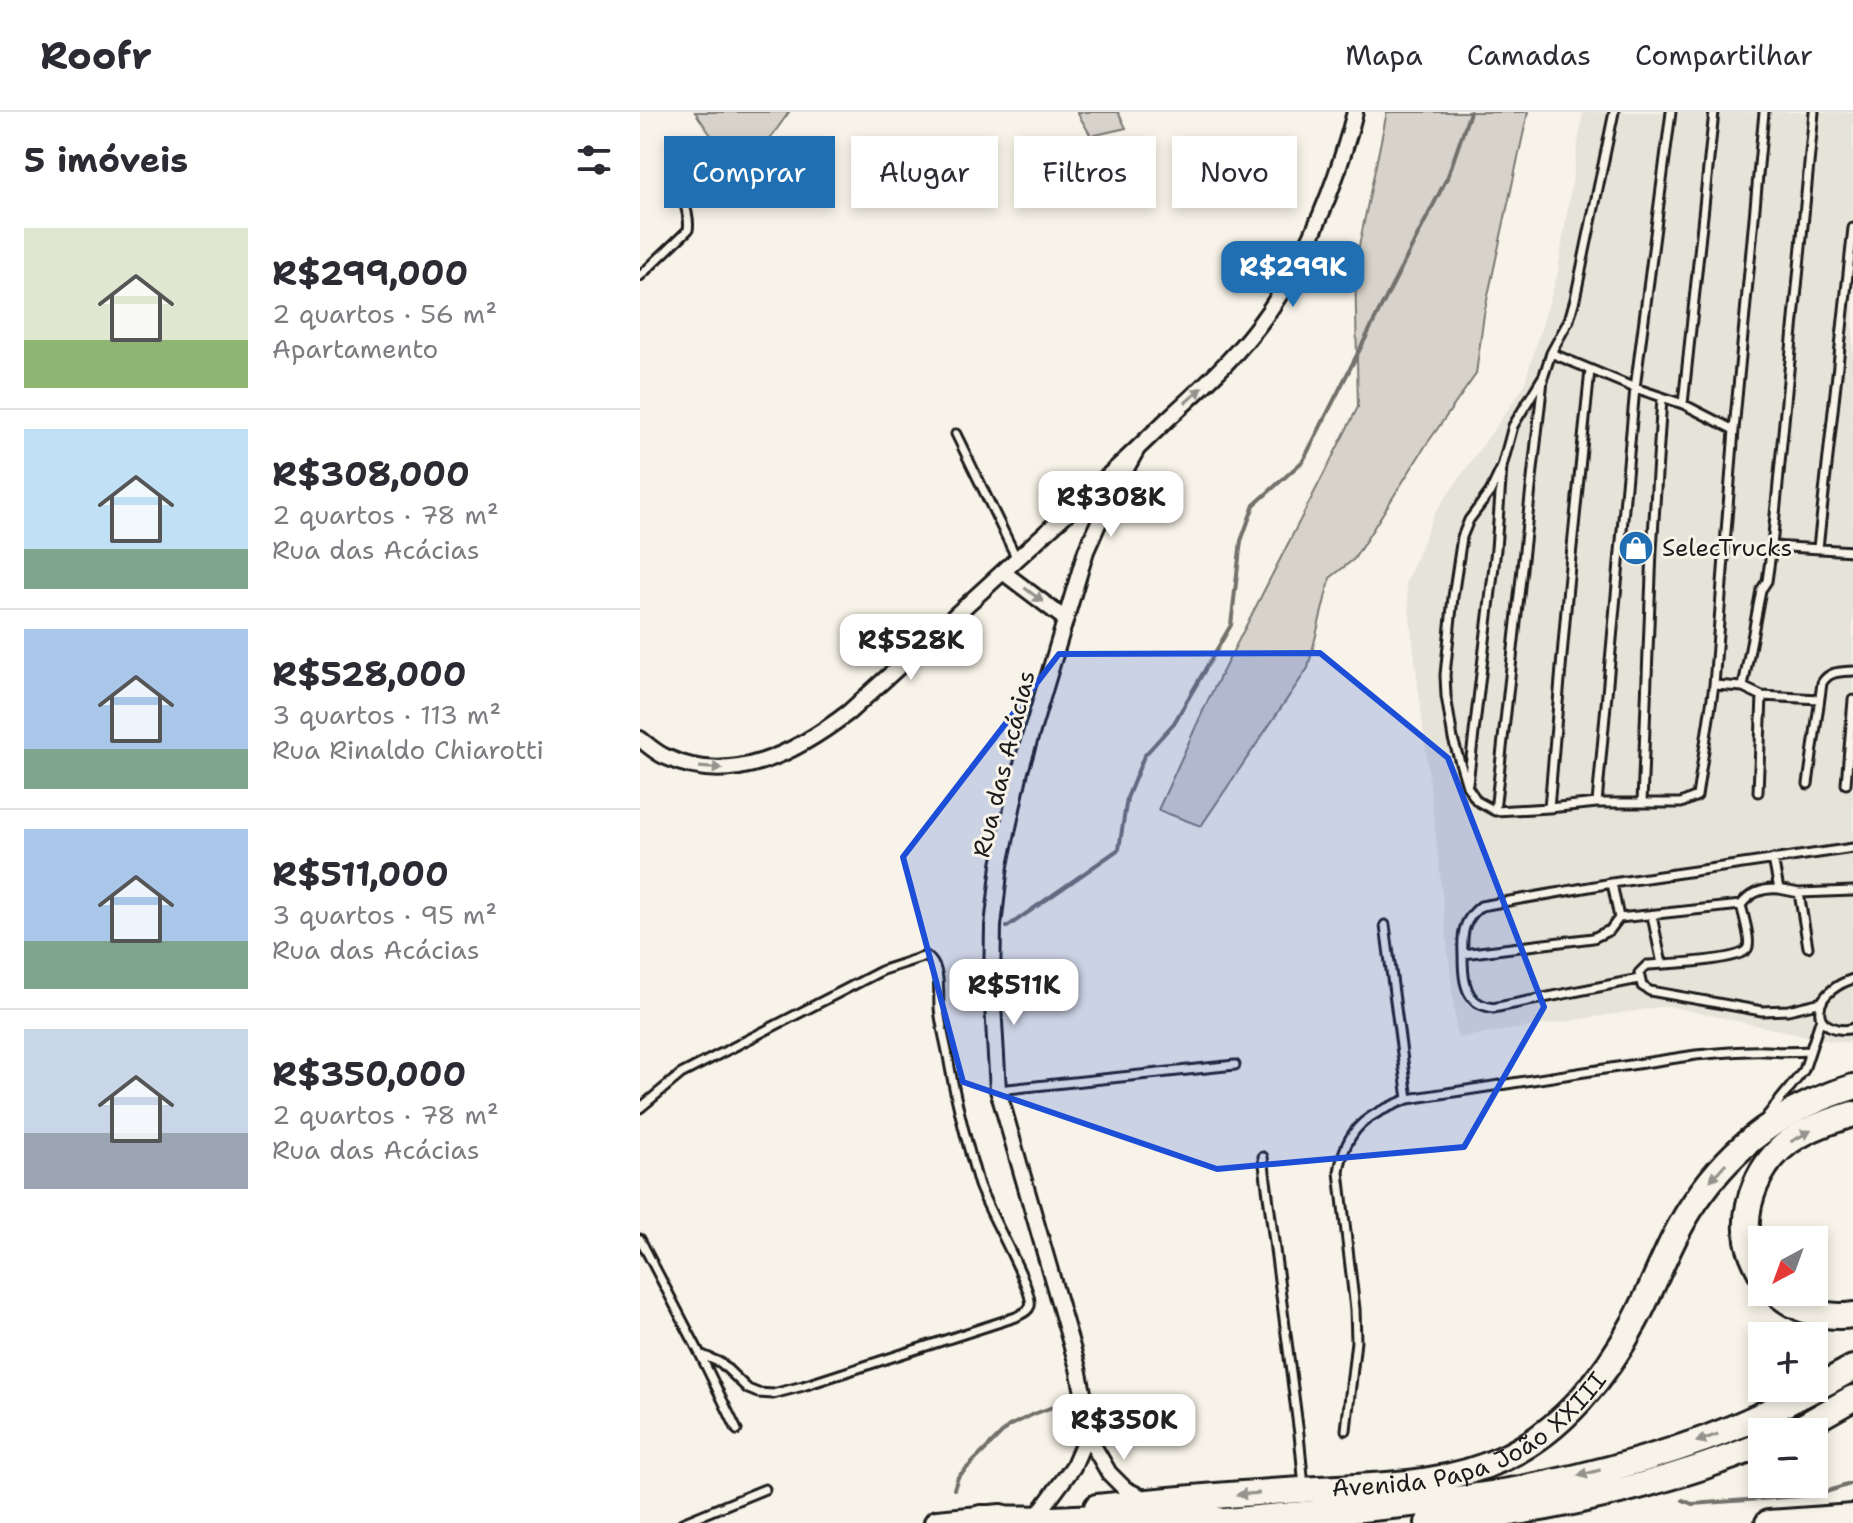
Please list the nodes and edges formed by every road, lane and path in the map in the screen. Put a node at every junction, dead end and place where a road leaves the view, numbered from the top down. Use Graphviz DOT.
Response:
graph roads {
  1 [pos="1355,112"];
  2 [pos="1614,112"];
  3 [pos="1671,112"];
  4 [pos="1714,112"];
  5 [pos="1764,112"];
  6 [pos="1814,112"];
  7 [pos="685,208"];
  8 [pos="1853,228"];
  9 [pos="640,276"];
  10 [pos="1551,353"];
  11 [pos="1590,370"];
  12 [pos="1544,375"];
  13 [pos="1635,388"];
  14 [pos="1662,398"];
  15 [pos="1683,404"];
  16 [pos="1734,430"];
  17 [pos="956,434"];
  18 [pos="1137,449"];
  19 [pos="1502,467"];
  20 [pos="1772,546"];
  21 [pos="1818,548"];
  22 [pos="1853,551"];
  23 [pos="1017,559"];
  24 [pos="1003,572"];
  25 [pos="1065,619"];
  26 [pos="1853,671"];
  27 [pos="1714,685"];
  28 [pos="1743,687"];
  29 [pos="1762,696"];
  30 [pos="1819,699"];
  31 [pos="1853,700"];
  32 [pos="640,739"];
  33 [pos="1808,784"];
  34 [pos="1846,784"];
  35 [pos="1467,786"];
  36 [pos="1758,792"];
  37 [pos="1597,803"];
  38 [pos="1642,803"];
  39 [pos="1549,808"];
  40 [pos="1495,811"];
  41 [pos="1853,848"];
  42 [pos="1773,859"];
  43 [pos="1612,883"];
  44 [pos="1779,889"];
  45 [pos="1853,891"];
  46 [pos="1799,893"];
  47 [pos="1741,905"];
  48 [pos="1652,916"];
  49 [pos="1619,918"];
  50 [pos="1385,925"];
  51 [pos="1808,947"];
  52 [pos="1463,954"];
  53 [pos="1662,964"];
  54 [pos="1639,979"];
  55 [pos="1853,979"];
  56 [pos="1822,1002"];
  57 [pos="1821,1018"];
  58 [pos="1853,1028"];
  59 [pos="1810,1051"];
  60 [pos="1235,1065"];
  61 [pos="1853,1087"];
  62 [pos="998,1090"];
  63 [pos="1408,1099"];
  64 [pos="640,1108"];
  65 [pos="1853,1114"];
  66 [pos="1746,1142"];
  67 [pos="1263,1157"];
  68 [pos="640,1239"];
  69 [pos="1748,1240"];
  70 [pos="1797,1306"];
  71 [pos="1853,1315"];
  72 [pos="700,1354"];
  73 [pos="1853,1368"];
  74 [pos="1853,1398"];
  75 [pos="1818,1418"];
  76 [pos="737,1430"];
  77 [pos="1089,1430"];
  78 [pos="1346,1430"];
  79 [pos="1748,1450"];
  80 [pos="765,1489"];
  81 [pos="1304,1489"];
  82 [pos="1149,1502"];
  83 [pos="1039,1513"];
  84 [pos="1853,1517"];
  85 [pos="981,1518"];
  86 [pos="1228,1521"];
  87 [pos="682,1523"];
  88 [pos="937,1523"];
  89 [pos="1204,1523"];
  90 [pos="1428,1523"];
  91 [pos="1768,1523"];
  18 -- 1 [label="street, one-way"];
  2 -- 10 [label="lane"];
  3 -- 13 [label="lane"];
  4 -- 15 [label="lane"];
  5 -- 16 [label="lane"];
  6 -- 20 [label="lane"];
  7 -- 9 [label="lane"];
  8 -- 21 [label="lane"];
  10 -- 11 [label="lane"];
  10 -- 12 [label="lane"];
  11 -- 13 [label="lane"];
  11 -- 39 [label="lane"];
  12 -- 19 [label="lane"];
  12 -- 40 [label="lane"];
  13 -- 14 [label="lane"];
  13 -- 37 [label="lane"];
  14 -- 15 [label="lane"];
  14 -- 38 [label="lane"];
  15 -- 16 [label="lane"];
  16 -- 27 [label="lane"];
  17 -- 23 [label="lane"];
  18 -- 23 [label="street"];
  18 -- 25 [label="street, Rua das Acácias"];
  19 -- 35 [label="lane"];
  19 -- 35 [label="lane"];
  20 -- 21 [label="lane"];
  20 -- 28 [label="lane"];
  21 -- 22 [label="lane"];
  23 -- 24 [label="street"];
  24 -- 25 [label="street, one-way"];
  32 -- 24 [label="street, one-way"];
  25 -- 62 [label="street, Rua das Acácias"];
  26 -- 30 [label="lane"];
  27 -- 28 [label="lane"];
  27 -- 38 [label="lane"];
  28 -- 29 [label="lane"];
  29 -- 30 [label="lane"];
  29 -- 36 [label="lane"];
  30 -- 33 [label="lane"];
  31 -- 34 [label="lane"];
  35 -- 40 [label="lane"];
  37 -- 38 [label="lane"];
  37 -- 39 [label="lane"];
  39 -- 40 [label="lane"];
  41 -- 42 [label="lane"];
  42 -- 43 [label="lane"];
  42 -- 44 [label="lane"];
  43 -- 49 [label="lane"];
  43 -- 52 [label="lane"];
  44 -- 46 [label="lane"];
  44 -- 47 [label="lane"];
  45 -- 46 [label="lane"];
  46 -- 51 [label="lane"];
  47 -- 48 [label="lane"];
  47 -- 53 [label="lane"];
  48 -- 49 [label="lane"];
  48 -- 53 [label="lane"];
  49 -- 52 [label="lane"];
  50 -- 63 [label="lane"];
  52 -- 54 [label="lane"];
  53 -- 54 [label="lane"];
  54 -- 56 [label="lane"];
  55 -- 56 [label="lane"];
  56 -- 57 [label="lane"];
  57 -- 58 [label="lane"];
  57 -- 59 [label="lane"];
  59 -- 63 [label="lane"];
  59 -- 66 [label="lane"];
  60 -- 62 [label="lane"];
  61 -- 66 [label="main road, Avenida Papa João XXIII"];
  62 -- 77 [label="street, Rua das Acácias"];
  63 -- 78 [label="lane"];
  64 -- 72 [label="lane"];
  69 -- 65 [label="main road, one-way"];
  66 -- 81 [label="main road, Avenida Papa João XXIII, one-way"];
  67 -- 81 [label="lane"];
  68 -- 72 [label="lane"];
  70 -- 71 [label="main road"];
  72 -- 76 [label="lane"];
  73 -- 86 [label="main road, Avenida Papa João XXIII, one-way"];
  74 -- 75 [label="main road"];
  77 -- 82 [label="street, Rua das Acácias"];
  77 -- 83 [label="street"];
  79 -- 90 [label="main road"];
  80 -- 87 [label="lane"];
  81 -- 82 [label="main road, Avenida Papa João XXIII, one-way"];
  82 -- 83 [label="main road, Avenida Papa João XXIII"];
  83 -- 85 [label="main road, Avenida Papa João XXIII"];
  84 -- 91 [label="main road"];
  85 -- 86 [label="main road"];
  85 -- 88 [label="main road, Avenida Papa João XXIII"];
  86 -- 89 [label="main road, Avenida Papa João XXIII"];
}
